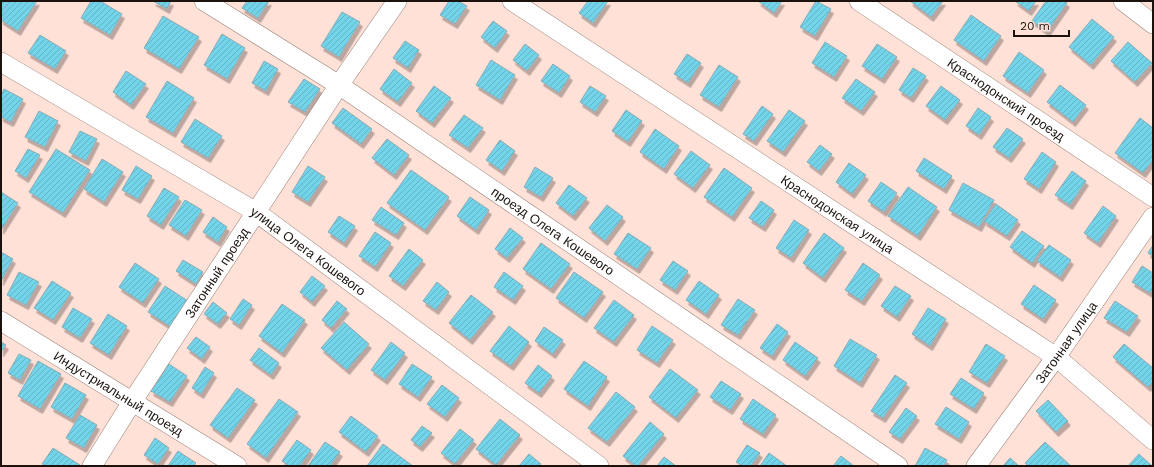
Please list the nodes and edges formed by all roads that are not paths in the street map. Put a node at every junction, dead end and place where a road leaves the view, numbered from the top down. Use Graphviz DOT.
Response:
graph roads {
  1 [pos="204,1"];
  2 [pos="397,1"];
  3 [pos="512,1"];
  4 [pos="859,1"];
  5 [pos="1123,1"];
  6 [pos="1153,24"];
  7 [pos="1,62"];
  8 [pos="339,85"];
  9 [pos="1153,197"];
  10 [pos="256,212"];
  11 [pos="1153,217"];
  12 [pos="1,321"];
  13 [pos="1056,357"];
  14 [pos="132,402"];
  15 [pos="1153,440"];
  16 [pos="92,466"];
  17 [pos="237,466"];
  18 [pos="599,466"];
  19 [pos="898,466"];
  20 [pos="976,466"];
  1 -- 8 [label="street, проезд Олега Кошевого"];
  2 -- 8 [label="street, Затонный проезд"];
  3 -- 13 [label="street, Краснодонская улица"];
  4 -- 9 [label="street, Краснодонский проезд"];
  5 -- 6 [label="street"];
  7 -- 10 [label="street, улица Олега Кошевого"];
  8 -- 10 [label="street, Затонный проезд"];
  8 -- 19 [label="street, проезд Олега Кошевого"];
  10 -- 14 [label="street, Затонный проезд"];
  10 -- 18 [label="street, улица Олега Кошевого"];
  11 -- 13 [label="street, Затонная улица"];
  12 -- 14 [label="street, Индустриальный проезд"];
  13 -- 15 [label="street, Краснодонская улица"];
  13 -- 20 [label="street, Затонная улица"];
  14 -- 16 [label="street, Затонный проезд"];
  14 -- 17 [label="street, Индустриальный проезд"];
}
